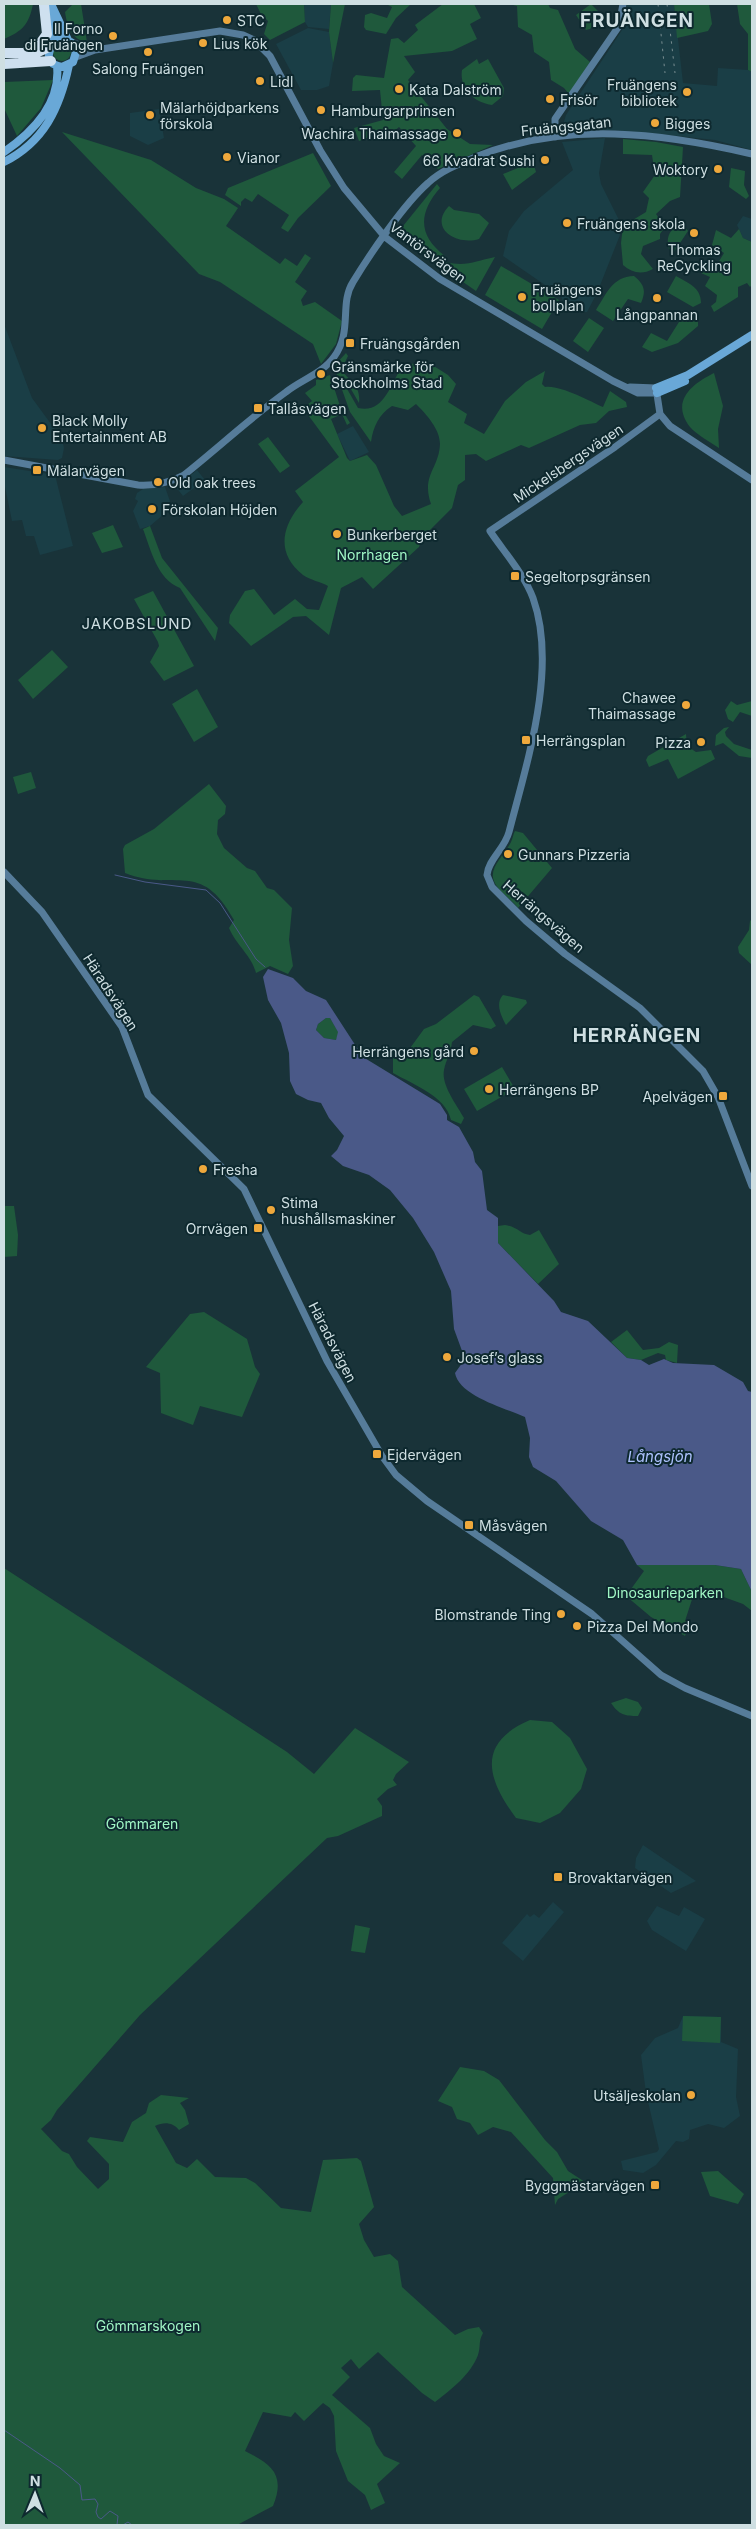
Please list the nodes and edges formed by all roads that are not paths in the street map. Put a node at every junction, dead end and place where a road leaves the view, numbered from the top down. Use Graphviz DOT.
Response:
graph roads {
  1 [pos="46,4"];
  2 [pos="624,4"];
  3 [pos="69,41"];
  4 [pos="50,46"];
  5 [pos="95,50"];
  6 [pos="4,53"];
  7 [pos="21,54"];
  8 [pos="76,57"];
  9 [pos="54,63"];
  10 [pos="4,64"];
  11 [pos="69,66"];
  12 [pos="555,137"];
  13 [pos="4,152"];
  14 [pos="752,154"];
  15 [pos="4,162"];
  16 [pos="385,237"];
  17 [pos="752,336"];
  18 [pos="752,340"];
  19 [pos="657,390"];
  20 [pos="660,414"];
  21 [pos="4,460"];
  22 [pos="752,480"];
  23 [pos="490,531"];
  24 [pos="4,872"];
  25 [pos="752,1186"];
  26 [pos="752,1716"];
  1 -- 3 [label="main road"];
  1 -- 4 [label="main road"];
  1 -- 7 [label="highway"];
  2 -- 12 [label="street"];
  3 -- 4 [label="main road"];
  3 -- 5 [label="street, Vantörsvägen"];
  3 -- 8 [label="main road"];
  4 -- 7 [label="highway"];
  4 -- 9 [label="main road"];
  5 -- 8 [label="street, Vantörsvägen"];
  5 -- 16 [label="street, Vantörsvägen"];
  6 -- 7 [label="highway"];
  8 -- 11 [label="main road"];
  9 -- 10 [label="highway"];
  9 -- 11 [label="main road"];
  9 -- 13 [label="main road"];
  11 -- 15 [label="main road"];
  12 -- 14 [label="street, Fruängsgatan"];
  12 -- 16 [label="street, Fruängsgatan"];
  16 -- 19 [label="street, Vantörsvägen"];
  16 -- 21 [label="street, Fruängsgatan"];
  17 -- 19 [label="main road"];
  18 -- 19 [label="main road"];
  19 -- 20 [label="street"];
  20 -- 22 [label="street"];
  20 -- 23 [label="street, Mickelsbergsvägen"];
  23 -- 25 [label="street, Herrängsvägen"];
  24 -- 26 [label="street, Häradsvägen"];
}
